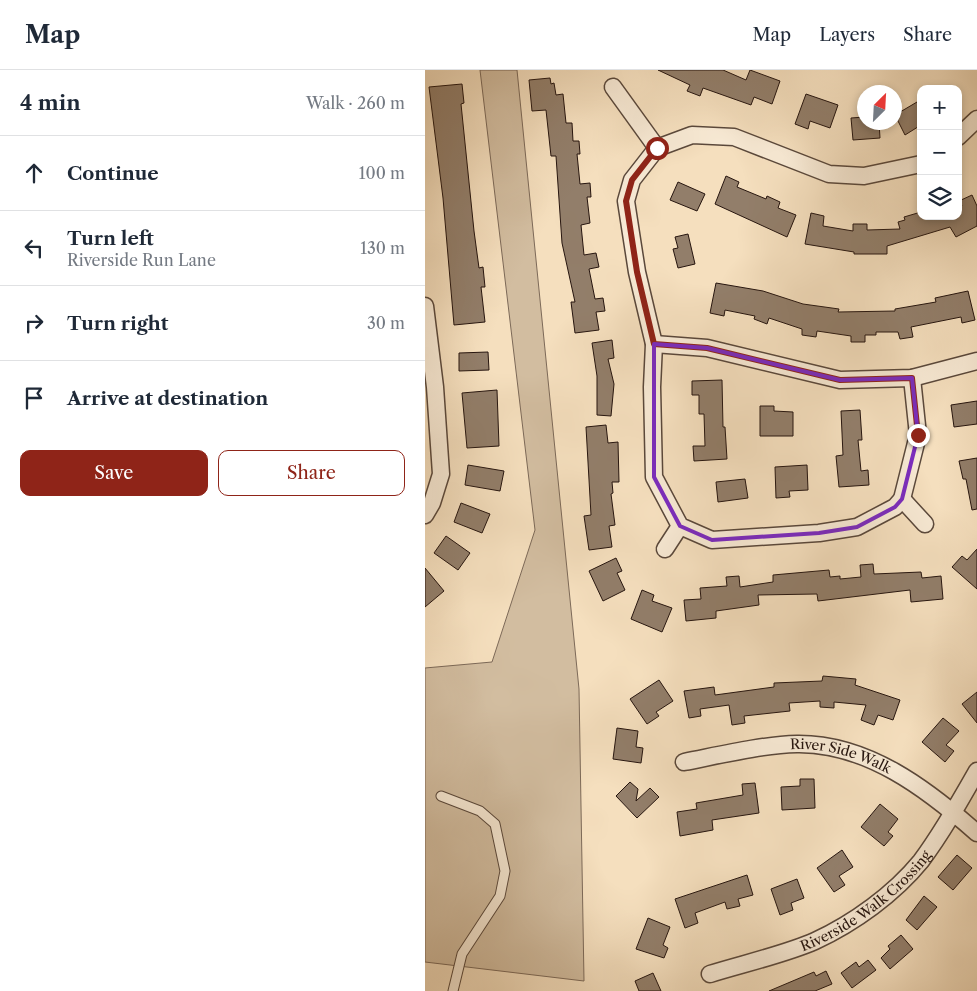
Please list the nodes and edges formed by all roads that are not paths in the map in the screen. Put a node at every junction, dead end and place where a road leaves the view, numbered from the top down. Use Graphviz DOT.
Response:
graph roads {
  1 [pos="613,87"];
  2 [pos="977,119"];
  3 [pos="962,133"];
  4 [pos="657,148"];
  5 [pos="917,165"];
  6 [pos="425,306"];
  7 [pos="654,344"];
  8 [pos="977,361"];
  9 [pos="912,378"];
  10 [pos="430,393"];
  11 [pos="902,499"];
  12 [pos="425,515"];
  13 [pos="925,524"];
  14 [pos="680,526"];
  15 [pos="665,549"];
  16 [pos="684,762"];
  17 [pos="977,771"];
  18 [pos="441,796"];
  19 [pos="953,812"];
  20 [pos="977,833"];
  21 [pos="710,974"];
  22 [pos="453,991"];
  1 -- 4 [label="street"];
  2 -- 3 [label="street"];
  4 -- 5 [label="street"];
  4 -- 7 [label="street"];
  6 -- 10 [label="street"];
  7 -- 9 [label="street"];
  7 -- 14 [label="street"];
  8 -- 9 [label="street"];
  9 -- 11 [label="street"];
  10 -- 12 [label="street"];
  11 -- 13 [label="street"];
  11 -- 14 [label="street"];
  14 -- 15 [label="street"];
  16 -- 19 [label="street, River Side Walk"];
  17 -- 19 [label="street, Riverside Walk Crossing"];
  18 -- 22 [label="lane"];
  19 -- 20 [label="street, River Side Walk"];
  19 -- 21 [label="street, Riverside Walk Crossing"];
}
